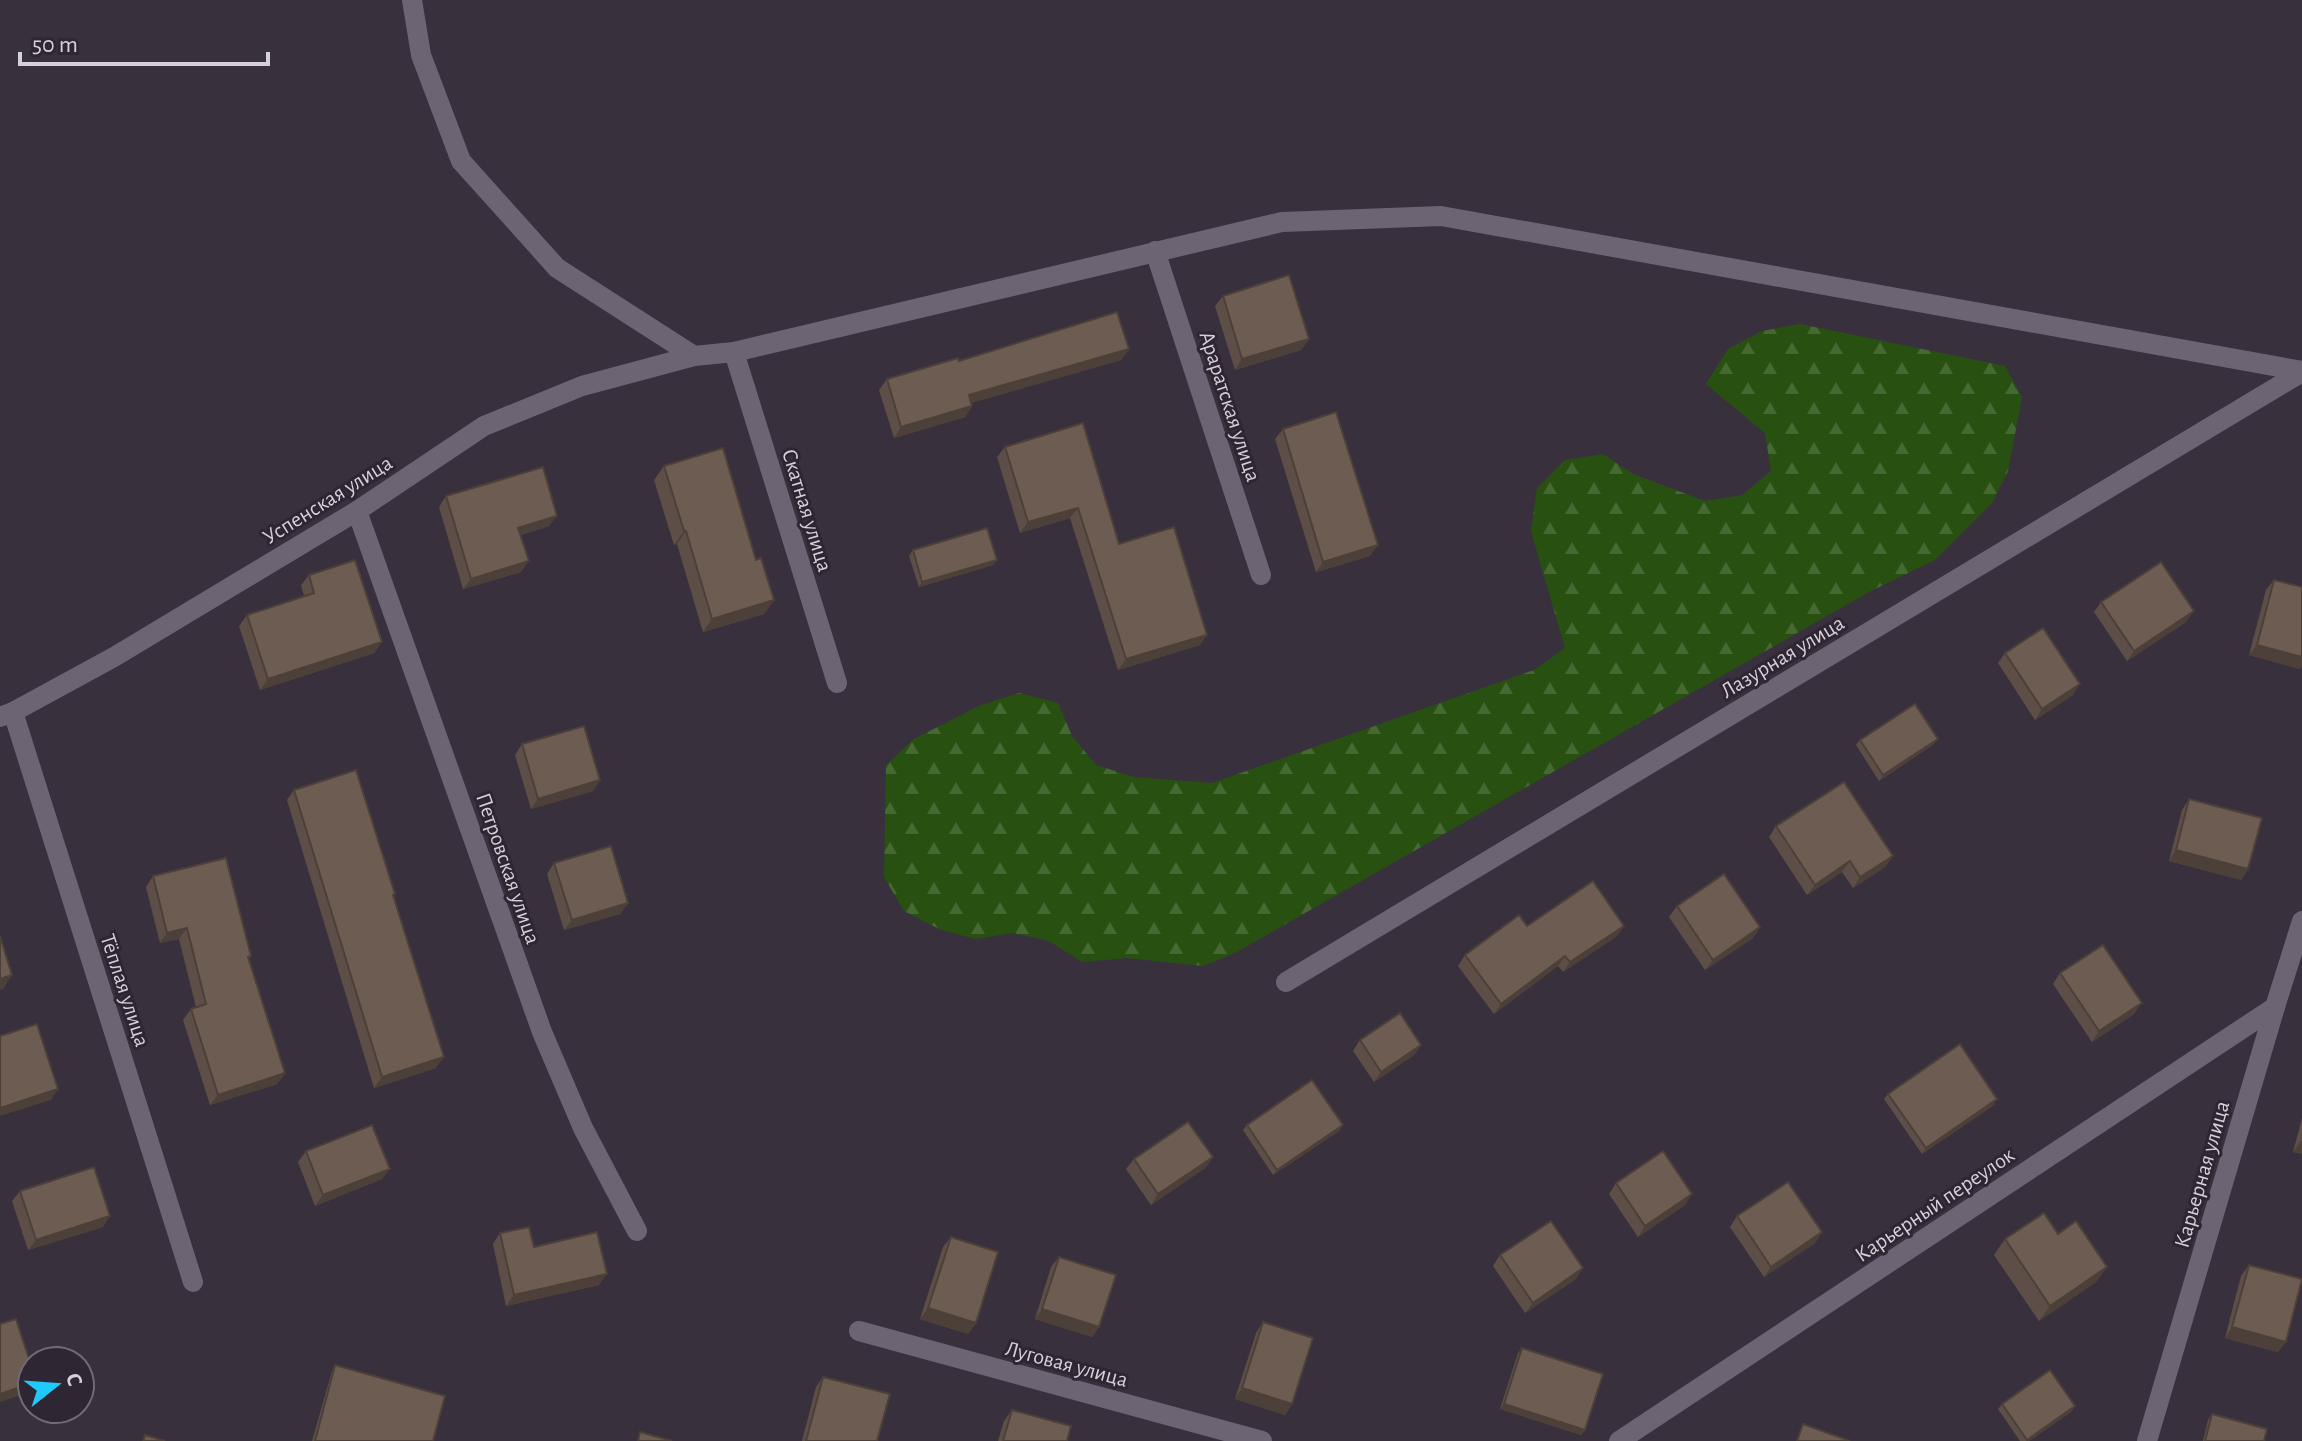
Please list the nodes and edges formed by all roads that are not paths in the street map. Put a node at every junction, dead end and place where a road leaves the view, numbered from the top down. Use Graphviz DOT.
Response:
graph roads {
  1 [pos="412,0"];
  2 [pos="1155,251"];
  3 [pos="734,352"];
  4 [pos="694,356"];
  5 [pos="2302,371"];
  6 [pos="357,511"];
  7 [pos="1261,575"];
  8 [pos="837,683"];
  9 [pos="7,714"];
  10 [pos="2302,921"];
  11 [pos="1286,982"];
  12 [pos="2275,1007"];
  13 [pos="637,1231"];
  14 [pos="193,1282"];
  15 [pos="859,1331"];
  16 [pos="1262,1441"];
  17 [pos="1619,1441"];
  18 [pos="2147,1441"];
  1 -- 4 [label="street"];
  2 -- 3 [label="street, Успенская улица"];
  2 -- 5 [label="street, Успенская улица"];
  2 -- 7 [label="street, Араратская улица"];
  3 -- 4 [label="street, Успенская улица"];
  3 -- 8 [label="street, Скатная улица"];
  4 -- 6 [label="street, Успенская улица"];
  5 -- 11 [label="street, Лазурная улица"];
  6 -- 9 [label="street, Успенская улица"];
  6 -- 13 [label="street, Петровская улица"];
  9 -- 14 [label="street, Тёплая улица"];
  10 -- 12 [label="street, Карьерная улица"];
  12 -- 17 [label="street, Карьерный переулок"];
  12 -- 18 [label="street, Карьерная улица"];
  15 -- 16 [label="street, Луговая улица"];
}
